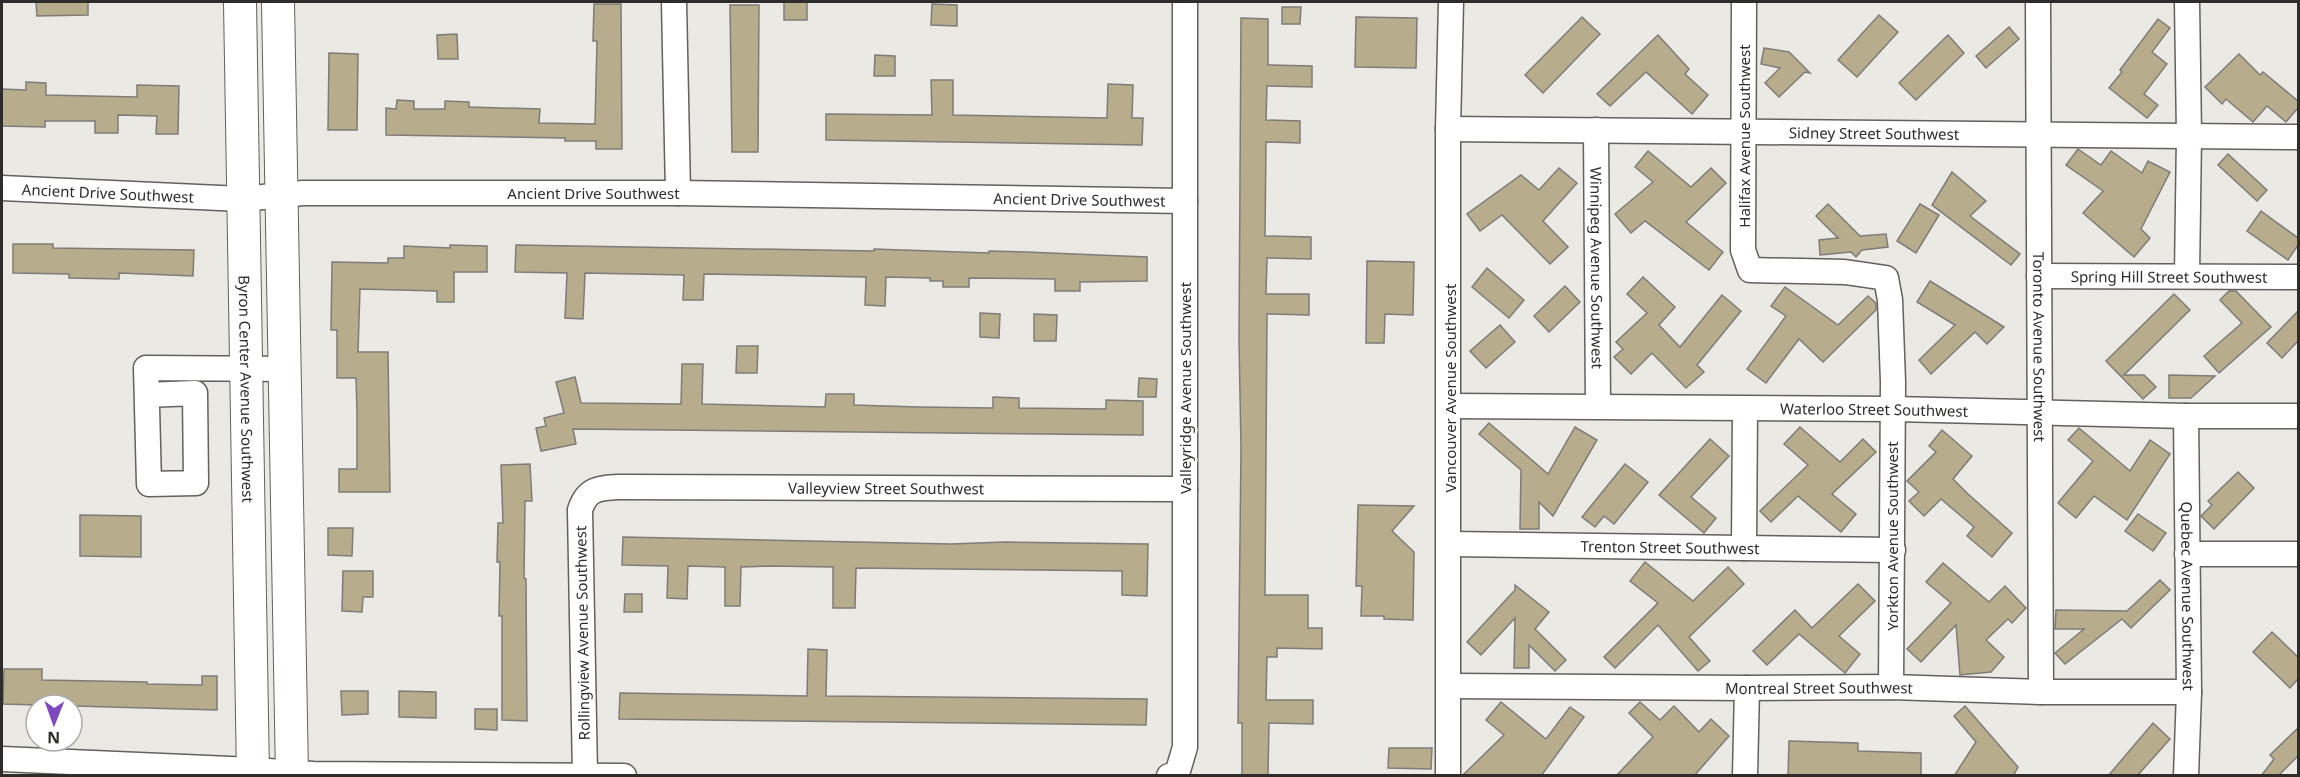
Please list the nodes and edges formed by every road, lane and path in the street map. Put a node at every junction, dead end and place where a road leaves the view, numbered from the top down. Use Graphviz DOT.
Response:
graph roads {
  1 [pos="240,2"];
  2 [pos="278,2"];
  3 [pos="674,2"];
  4 [pos="1185,2"];
  5 [pos="1451,2"];
  6 [pos="1744,2"];
  7 [pos="2038,2"];
  8 [pos="2187,2"];
  9 [pos="1449,129"];
  10 [pos="1596,130"];
  11 [pos="1745,132"];
  12 [pos="2039,134"];
  13 [pos="2189,135"];
  14 [pos="2298,137"];
  15 [pos="2,189"];
  16 [pos="678,193"];
  17 [pos="282,194"];
  18 [pos="242,199"];
  19 [pos="1185,201"];
  20 [pos="2187,275"];
  21 [pos="2040,276"];
  22 [pos="2298,277"];
  23 [pos="1886,278"];
  24 [pos="246,369"];
  25 [pos="285,369"];
  26 [pos="147,395"];
  27 [pos="1450,406"];
  28 [pos="1598,406"];
  29 [pos="1745,409"];
  30 [pos="1893,409"];
  31 [pos="2040,412"];
  32 [pos="2186,416"];
  33 [pos="2298,416"];
  34 [pos="1185,489"];
  35 [pos="589,493"];
  36 [pos="1450,544"];
  37 [pos="1744,548"];
  38 [pos="1893,550"];
  39 [pos="2187,554"];
  40 [pos="2298,554"];
  41 [pos="1449,686"];
  42 [pos="1891,687"];
  43 [pos="1747,688"];
  44 [pos="2041,692"];
  45 [pos="2189,692"];
  46 [pos="2,759"];
  47 [pos="253,773"];
  48 [pos="292,774"];
  49 [pos="585,775"];
  50 [pos="1173,775"];
  51 [pos="624,776"];
  52 [pos="1448,776"];
  53 [pos="1745,776"];
  54 [pos="2186,776"];
  1 -- 18 [label="main road, Byron Center Avenue Southwest"];
  2 -- 17 [label="main road"];
  3 -- 16 [label="street"];
  4 -- 19 [label="street, Valleyridge Avenue Southwest"];
  5 -- 9 [label="street, Vancouver Avenue Southwest"];
  6 -- 11 [label="street, Halifax Avenue Southwest"];
  7 -- 12 [label="street, Toronto Avenue Southwest"];
  8 -- 13 [label="street"];
  9 -- 10 [label="street, Sidney Street Southwest"];
  9 -- 27 [label="street, Vancouver Avenue Southwest"];
  10 -- 11 [label="street, Sidney Street Southwest"];
  10 -- 28 [label="street, Winnipeg Avenue Southwest"];
  11 -- 12 [label="street, Sidney Street Southwest"];
  11 -- 23 [label="street, Halifax Avenue Southwest"];
  12 -- 13 [label="street, Sidney Street Southwest"];
  12 -- 21 [label="street, Toronto Avenue Southwest"];
  13 -- 14 [label="street, Sidney Street Southwest"];
  13 -- 20 [label="street"];
  15 -- 18 [label="street, Ancient Drive Southwest"];
  16 -- 17 [label="street, Ancient Drive Southwest"];
  16 -- 19 [label="street, Ancient Drive Southwest"];
  17 -- 18 [label="street, Ancient Drive Southwest"];
  17 -- 25 [label="main road"];
  18 -- 24 [label="main road, Byron Center Avenue Southwest"];
  19 -- 34 [label="street, Valleyridge Avenue Southwest"];
  20 -- 21 [label="street, Spring Hill Street Southwest"];
  20 -- 22 [label="street, Spring Hill Street Southwest"];
  21 -- 31 [label="street, Toronto Avenue Southwest"];
  23 -- 30 [label="street, Yorkton Avenue Southwest"];
  24 -- 25 [label="street"];
  24 -- 26 [label="street"];
  24 -- 47 [label="main road, Byron Center Avenue Southwest"];
  25 -- 48 [label="main road"];
  27 -- 28 [label="street, Waterloo Street Southwest"];
  27 -- 36 [label="street, Vancouver Avenue Southwest"];
  28 -- 29 [label="street, Waterloo Street Southwest"];
  29 -- 30 [label="street, Waterloo Street Southwest"];
  29 -- 37 [label="street"];
  30 -- 31 [label="street, Waterloo Street Southwest"];
  30 -- 38 [label="street, Yorkton Avenue Southwest"];
  31 -- 32 [label="street, Waterloo Street Southwest"];
  31 -- 44 [label="street, Toronto Avenue Southwest"];
  32 -- 33 [label="street, Waterloo Street Southwest"];
  32 -- 39 [label="street, Quebec Avenue Southwest"];
  34 -- 35 [label="street, Valleyview Street Southwest"];
  34 -- 50 [label="street, Valleyridge Avenue Southwest"];
  35 -- 49 [label="street, Rollingview Avenue Southwest"];
  36 -- 37 [label="street, Trenton Street Southwest"];
  36 -- 41 [label="street, Vancouver Avenue Southwest"];
  37 -- 38 [label="street, Trenton Street Southwest"];
  38 -- 42 [label="street, Yorkton Avenue Southwest"];
  39 -- 40 [label="street"];
  39 -- 45 [label="street, Quebec Avenue Southwest"];
  41 -- 43 [label="street, Montreal Street Southwest"];
  41 -- 52 [label="street, Vancouver Avenue Southwest"];
  42 -- 43 [label="street, Montreal Street Southwest"];
  42 -- 44 [label="street, Montreal Street Southwest"];
  43 -- 53 [label="street"];
  44 -- 45 [label="street, Montreal Street Southwest"];
  45 -- 54 [label="street, Quebec Avenue Southwest"];
  46 -- 47 [label="street"];
  47 -- 48 [label="street"];
  48 -- 49 [label="street"];
  49 -- 51 [label="street"];
}
